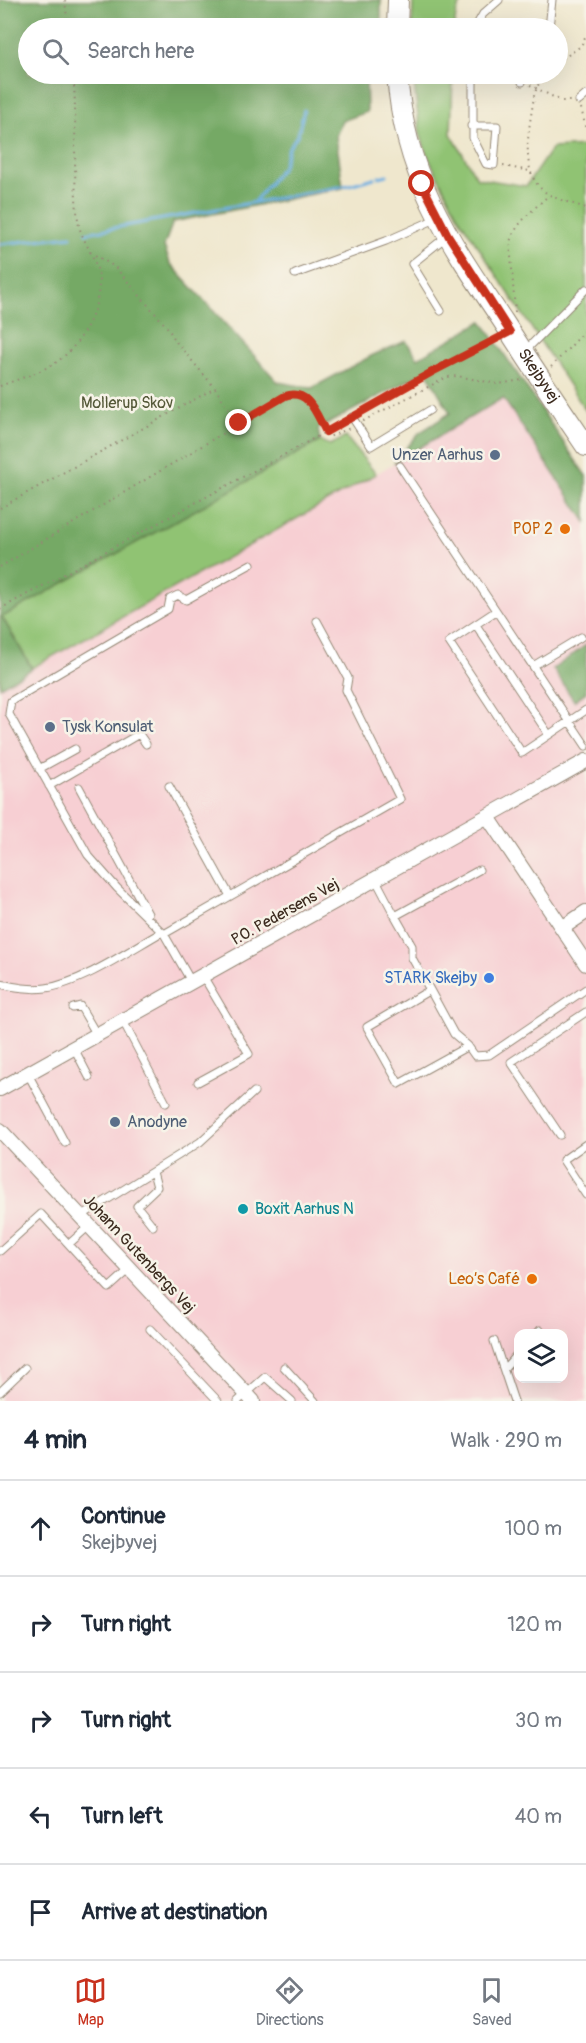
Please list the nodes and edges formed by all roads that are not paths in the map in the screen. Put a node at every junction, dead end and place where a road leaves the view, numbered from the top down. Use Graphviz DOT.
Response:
graph roads {
  1 [pos="398,0"];
  2 [pos="499,0"];
  3 [pos="552,0"];
  4 [pos="397,18"];
  5 [pos="481,18"];
  6 [pos="550,18"];
  7 [pos="398,84"];
  8 [pos="473,84"];
  9 [pos="586,95"];
  10 [pos="579,101"];
  11 [pos="471,126"];
  12 [pos="429,222"];
  13 [pos="448,235"];
  14 [pos="295,274"];
  15 [pos="586,289"];
  16 [pos="441,311"];
  17 [pos="523,352"];
  18 [pos="430,410"];
  19 [pos="352,417"];
  20 [pos="586,446"];
  21 [pos="400,466"];
  22 [pos="251,564"];
  23 [pos="496,611"];
  24 [pos="317,621"];
  25 [pos="476,625"];
  26 [pos="581,637"];
  27 [pos="533,666"];
  28 [pos="586,710"];
  29 [pos="569,721"];
  30 [pos="549,735"];
  31 [pos="146,744"];
  32 [pos="586,746"];
  33 [pos="75,749"];
  34 [pos="586,761"];
  35 [pos="39,769"];
  36 [pos="49,786"];
  37 [pos="169,786"];
  38 [pos="80,787"];
  39 [pos="488,817"];
  40 [pos="479,870"];
  41 [pos="376,880"];
  42 [pos="230,896"];
  43 [pos="586,912"];
  44 [pos="395,916"];
  45 [pos="152,922"];
  46 [pos="562,928"];
  47 [pos="163,933"];
  48 [pos="586,964"];
  49 [pos="198,979"];
  50 [pos="0,984"];
  51 [pos="586,989"];
  52 [pos="430,990"];
  53 [pos="73,1008"];
  54 [pos="586,1012"];
  55 [pos="123,1021"];
  56 [pos="97,1035"];
  57 [pos="468,1046"];
  58 [pos="74,1048"];
  59 [pos="28,1074"];
  60 [pos="89,1077"];
  61 [pos="198,1082"];
  62 [pos="0,1089"];
  63 [pos="254,1092"];
  64 [pos="166,1103"];
  65 [pos="0,1130"];
  66 [pos="560,1135"];
  67 [pos="65,1143"];
  68 [pos="586,1144"];
  69 [pos="153,1172"];
  70 [pos="586,1195"];
  71 [pos="85,1221"];
  72 [pos="153,1226"];
  73 [pos="69,1244"];
  74 [pos="0,1251"];
  75 [pos="130,1269"];
  76 [pos="150,1329"];
  77 [pos="494,1341"];
  78 [pos="514,1358"];
  79 [pos="284,1367"];
  80 [pos="26,1368"];
  81 [pos="504,1369"];
  82 [pos="0,1392"];
  83 [pos="246,1399"];
  84 [pos="218,1401"];
  85 [pos="292,1401"];
  86 [pos="315,1401"];
  87 [pos="514,1401"];
  1 -- 4 [label="street"];
  2 -- 5 [label="lane"];
  3 -- 6 [label="lane"];
  7 -- 13 [label="street, Skejbyvej"];
  8 -- 11 [label="lane"];
  9 -- 10 [label="lane"];
  11 -- 11 [label="lane"];
  12 -- 14 [label="lane"];
  13 -- 16 [label="lane"];
  13 -- 17 [label="street, Skejbyvej"];
  15 -- 17 [label="lane"];
  17 -- 20 [label="street, Skejbyvej"];
  18 -- 19 [label="lane"];
  21 -- 23 [label="lane"];
  22 -- 35 [label="lane"];
  23 -- 25 [label="lane"];
  23 -- 27 [label="lane"];
  24 -- 42 [label="lane"];
  25 -- 30 [label="lane"];
  25 -- 30 [label="lane"];
  26 -- 27 [label="lane"];
  27 -- 29 [label="lane"];
  28 -- 29 [label="lane"];
  29 -- 30 [label="lane"];
  29 -- 32 [label="lane"];
  31 -- 36 [label="lane"];
  33 -- 35 [label="lane"];
  34 -- 39 [label="street, P.O. Pedersens Vej"];
  35 -- 36 [label="lane"];
  36 -- 45 [label="lane"];
  37 -- 42 [label="lane"];
  38 -- 45 [label="lane"];
  39 -- 41 [label="street, P.O. Pedersens Vej"];
  39 -- 46 [label="street"];
  40 -- 44 [label="lane"];
  41 -- 44 [label="lane"];
  41 -- 49 [label="street, P.O. Pedersens Vej"];
  42 -- 47 [label="lane"];
  43 -- 46 [label="street"];
  44 -- 52 [label="lane"];
  45 -- 47 [label="lane"];
  46 -- 48 [label="street"];
  47 -- 49 [label="lane"];
  47 -- 50 [label="lane"];
  49 -- 55 [label="street, P.O. Pedersens Vej"];
  49 -- 61 [label="lane"];
  51 -- 57 [label="lane"];
  52 -- 57 [label="lane"];
  52 -- 57 [label="lane"];
  53 -- 56 [label="lane"];
  54 -- 66 [label="lane"];
  55 -- 56 [label="street, P.O. Pedersens Vej"];
  55 -- 64 [label="lane"];
  56 -- 58 [label="street, P.O. Pedersens Vej"];
  58 -- 59 [label="street, P.O. Pedersens Vej"];
  58 -- 60 [label="lane"];
  59 -- 62 [label="street, P.O. Pedersens Vej"];
  59 -- 67 [label="lane"];
  63 -- 69 [label="lane"];
  65 -- 71 [label="street, Johann Gutenbergs Vej"];
  68 -- 70 [label="lane"];
  69 -- 71 [label="lane"];
  69 -- 72 [label="lane"];
  71 -- 73 [label="lane"];
  71 -- 75 [label="street, Johann Gutenbergs Vej"];
  73 -- 74 [label="lane"];
  73 -- 75 [label="lane"];
  75 -- 83 [label="street, Johann Gutenbergs Vej"];
  76 -- 84 [label="lane"];
  77 -- 81 [label="lane"];
  78 -- 81 [label="lane"];
  79 -- 86 [label="lane"];
  80 -- 82 [label="lane"];
  81 -- 87 [label="lane"];
  83 -- 85 [label="lane"];
}
